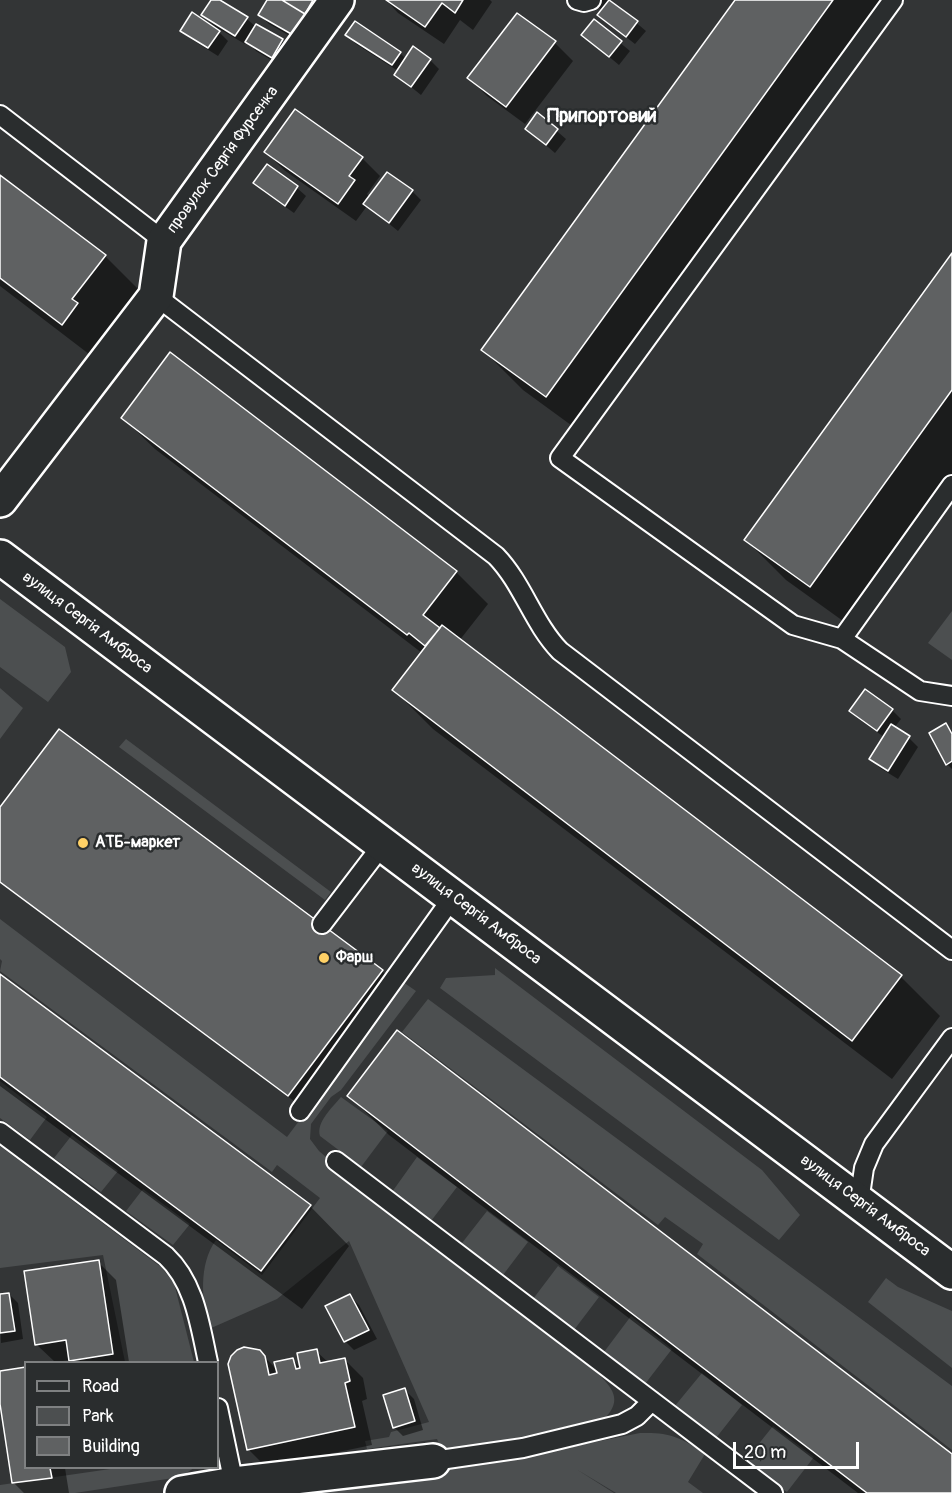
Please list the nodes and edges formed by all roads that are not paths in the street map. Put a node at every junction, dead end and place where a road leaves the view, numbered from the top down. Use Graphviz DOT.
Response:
graph roads {
  1 [pos="337,0"];
  2 [pos="577,0"];
  3 [pos="591,0"];
  4 [pos="893,0"];
  5 [pos="0,115"];
  6 [pos="165,241"];
  7 [pos="156,296"];
  8 [pos="952,485"];
  9 [pos="0,500"];
  10 [pos="0,557"];
  11 [pos="842,639"];
  12 [pos="952,696"];
  13 [pos="383,844"];
  14 [pos="453,897"];
  15 [pos="322,924"];
  16 [pos="952,950"];
  17 [pos="952,1038"];
  18 [pos="300,1111"];
  19 [pos="0,1132"];
  20 [pos="336,1161"];
  21 [pos="859,1202"];
  22 [pos="952,1272"];
  23 [pos="208,1361"];
  24 [pos="652,1401"];
  25 [pos="219,1413"];
  26 [pos="433,1461"];
  27 [pos="234,1485"];
  28 [pos="182,1493"];
  29 [pos="772,1493"];
  1 -- 6 [label="street, провулок Сергія Фурсенка"];
  2 -- 3 [label="lane"];
  4 -- 11 [label="lane"];
  5 -- 6 [label="lane"];
  6 -- 7 [label="street, провулок Сергія Фурсенка"];
  7 -- 9 [label="street, провулок Сергія Фурсенка"];
  7 -- 16 [label="lane"];
  8 -- 11 [label="lane"];
  10 -- 13 [label="street, вулиця Сергія Амброса"];
  11 -- 12 [label="lane"];
  13 -- 14 [label="street, вулиця Сергія Амброса"];
  13 -- 15 [label="lane"];
  14 -- 18 [label="lane"];
  14 -- 21 [label="street, вулиця Сергія Амброса"];
  17 -- 21 [label="lane"];
  19 -- 23 [label="lane"];
  20 -- 24 [label="lane"];
  21 -- 22 [label="street, вулиця Сергія Амброса"];
  24 -- 26 [label="lane"];
  24 -- 29 [label="lane"];
  25 -- 27 [label="lane"];
  26 -- 27 [label="street"];
  27 -- 28 [label="street"];
}
